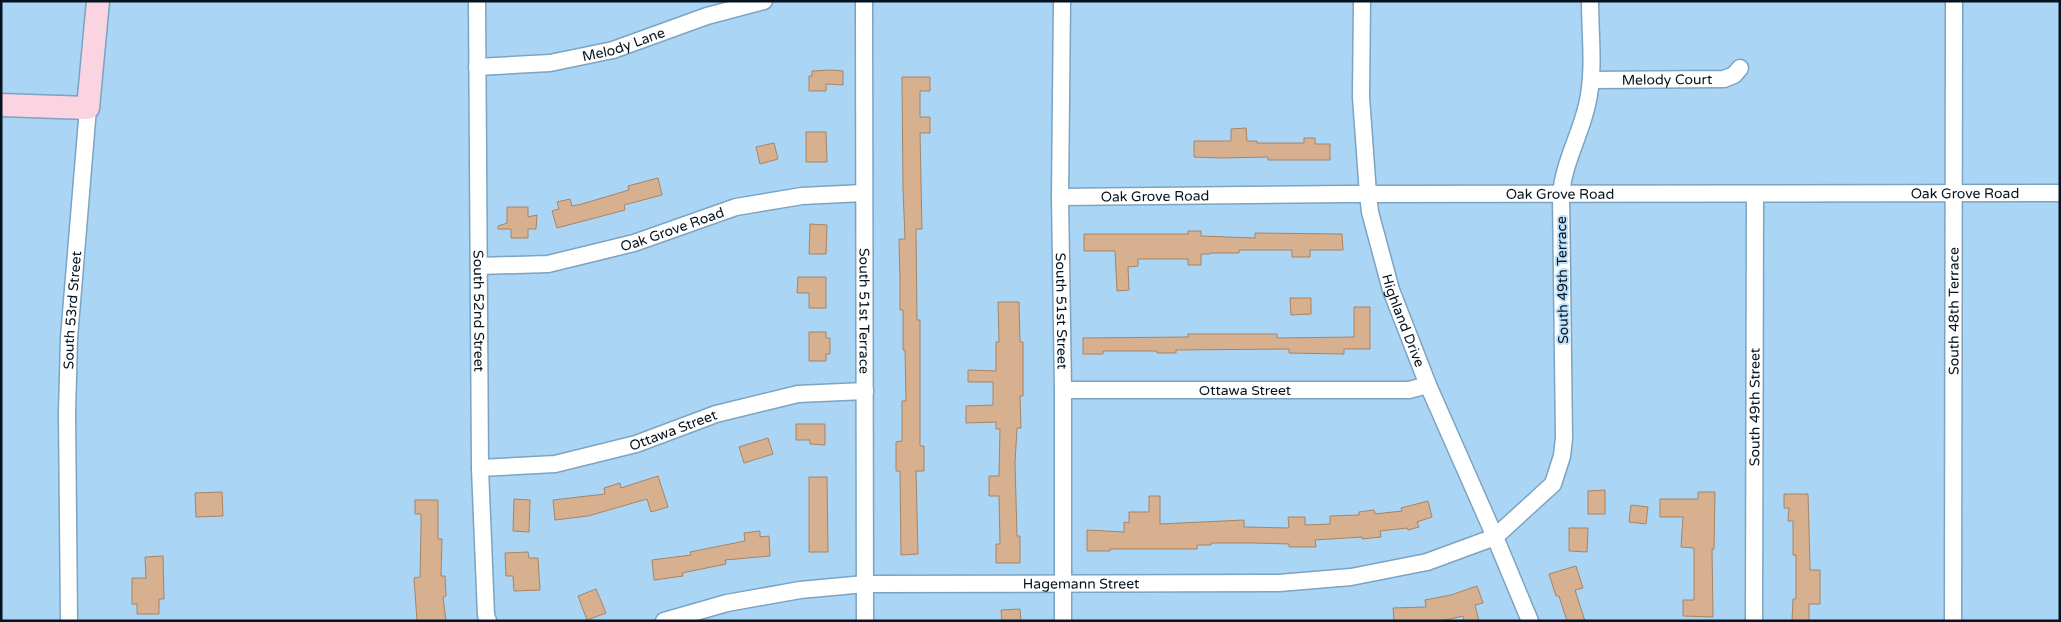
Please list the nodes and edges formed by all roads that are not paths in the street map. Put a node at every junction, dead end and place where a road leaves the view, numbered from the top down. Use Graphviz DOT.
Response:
graph roads {
  1 [pos="98,1"];
  2 [pos="477,1"];
  3 [pos="764,1"];
  4 [pos="864,1"];
  5 [pos="1062,1"];
  6 [pos="1073,1"];
  7 [pos="1362,1"];
  8 [pos="1590,1"];
  9 [pos="1954,1"];
  10 [pos="477,67"];
  11 [pos="1740,68"];
  12 [pos="1591,80"];
  13 [pos="1,105"];
  14 [pos="88,108"];
  15 [pos="864,192"];
  16 [pos="2060,193"];
  17 [pos="1368,194"];
  18 [pos="1561,194"];
  19 [pos="1755,194"];
  20 [pos="1954,194"];
  21 [pos="1060,197"];
  22 [pos="478,266"];
  23 [pos="1428,385"];
  24 [pos="1064,390"];
  25 [pos="865,391"];
  26 [pos="480,468"];
  27 [pos="1496,537"];
  28 [pos="865,584"];
  29 [pos="1063,584"];
  30 [pos="69,621"];
  31 [pos="488,621"];
  32 [pos="664,621"];
  33 [pos="865,621"];
  34 [pos="1063,621"];
  35 [pos="1530,621"];
  36 [pos="1754,621"];
  37 [pos="1953,621"];
  1 -- 14 [label="street, South 53rd Street"];
  2 -- 10 [label="street, South 52nd Street"];
  3 -- 10 [label="street, Melody Lane"];
  4 -- 15 [label="street, South 51st Terrace"];
  5 -- 6 [label="street"];
  5 -- 21 [label="street, South 51st Street"];
  7 -- 17 [label="street, Highland Drive"];
  8 -- 12 [label="street, South 49th Terrace"];
  9 -- 20 [label="street, South 48th Terrace"];
  10 -- 22 [label="street, South 52nd Street"];
  11 -- 12 [label="street, Melody Court"];
  12 -- 18 [label="street, South 49th Terrace"];
  13 -- 14 [label="street"];
  14 -- 30 [label="street, South 53rd Street"];
  15 -- 22 [label="street, Oak Grove Road"];
  15 -- 25 [label="street, South 51st Terrace"];
  16 -- 20 [label="street, Oak Grove Road"];
  17 -- 18 [label="street, Oak Grove Road"];
  17 -- 21 [label="street, Oak Grove Road"];
  17 -- 23 [label="street, Highland Drive"];
  18 -- 19 [label="street, Oak Grove Road"];
  18 -- 27 [label="street, South 49th Terrace"];
  19 -- 20 [label="street, Oak Grove Road"];
  19 -- 36 [label="street, South 49th Street"];
  20 -- 37 [label="street, South 48th Terrace"];
  21 -- 24 [label="street, South 51st Street"];
  22 -- 26 [label="street, South 52nd Street"];
  23 -- 24 [label="street, Ottawa Street"];
  23 -- 27 [label="street, Highland Drive"];
  24 -- 29 [label="street, South 51st Street"];
  25 -- 26 [label="street, Ottawa Street"];
  25 -- 28 [label="street, South 51st Terrace"];
  26 -- 31 [label="street, South 52nd Street"];
  27 -- 29 [label="street, Hagemann Street"];
  27 -- 35 [label="street, Highland Drive"];
  28 -- 29 [label="street, Hagemann Street"];
  28 -- 32 [label="street, Hagemann Street"];
  28 -- 33 [label="street, South 51st Terrace"];
  29 -- 34 [label="street, South 51st Street"];
}
